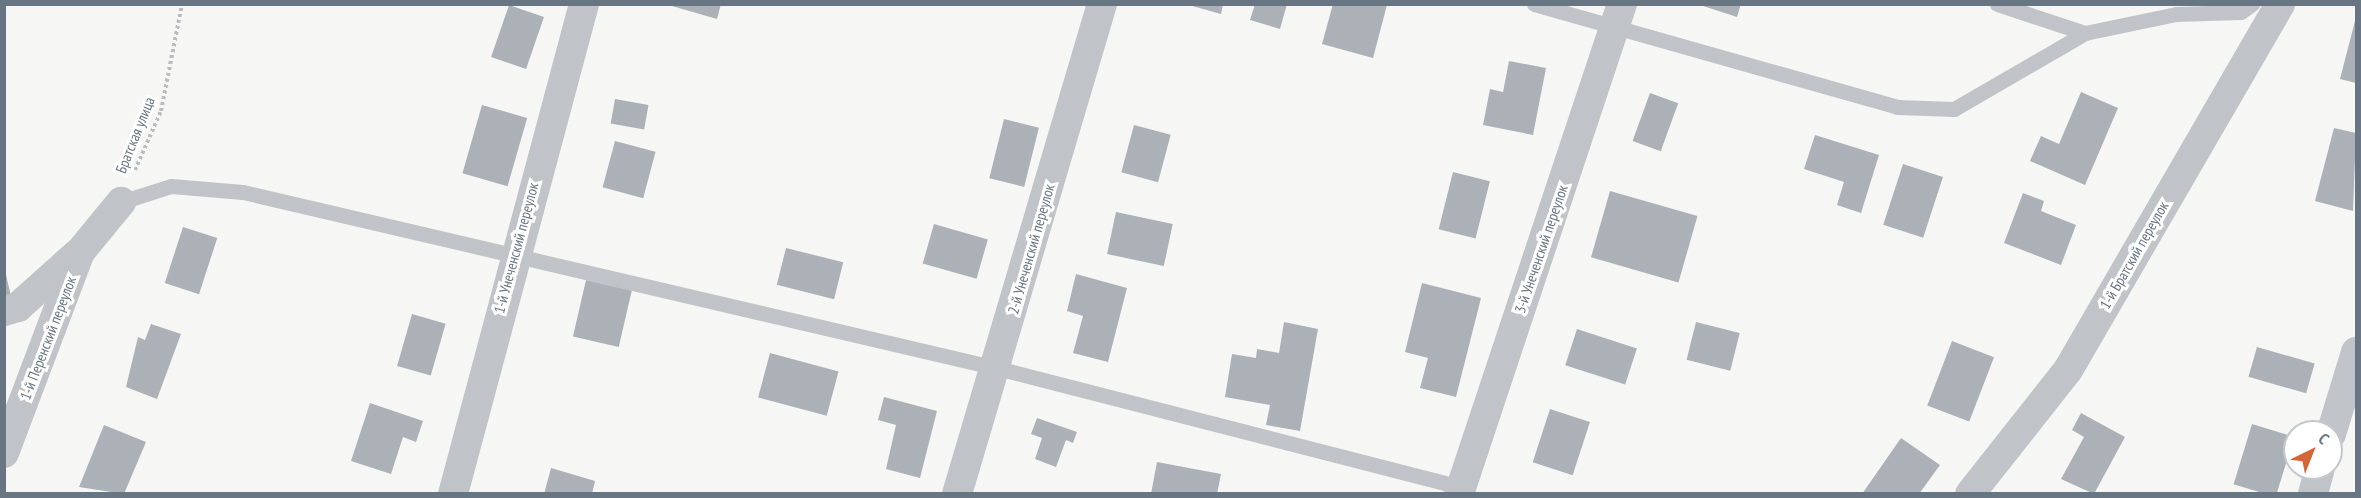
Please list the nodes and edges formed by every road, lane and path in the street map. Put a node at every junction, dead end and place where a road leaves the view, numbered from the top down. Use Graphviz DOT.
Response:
graph roads {
  1 [pos="182,4"];
  2 [pos="584,4"];
  3 [pos="1102,4"];
  4 [pos="1534,4"];
  5 [pos="1996,4"];
  6 [pos="2252,4"];
  7 [pos="2280,4"];
  8 [pos="1618,17"];
  9 [pos="2085,33"];
  10 [pos="121,202"];
  11 [pos="514,251"];
  12 [pos="80,252"];
  13 [pos="4,311"];
  14 [pos="2356,352"];
  15 [pos="997,368"];
  16 [pos="4,390"];
  17 [pos="2335,420"];
  18 [pos="15,423"];
  19 [pos="4,453"];
  20 [pos="1460,490"];
  21 [pos="453,494"];
  22 [pos="957,494"];
  23 [pos="1970,494"];
  1 -- 10 [label="path, Братская улица"];
  2 -- 11 [label="street, 1-й Унеченский переулок"];
  3 -- 15 [label="street, 2-й Унеченский переулок"];
  4 -- 8 [label="lane"];
  5 -- 9 [label="lane"];
  6 -- 9 [label="lane"];
  7 -- 23 [label="street, 1-й Братский переулок"];
  8 -- 9 [label="lane"];
  8 -- 20 [label="street, 3-й Унеченский переулок"];
  10 -- 11 [label="lane"];
  10 -- 12 [label="street, 1-й Перенский переулок"];
  11 -- 15 [label="lane"];
  11 -- 21 [label="street, 1-й Унеченский переулок"];
  12 -- 13 [label="street, 1-й Перенский переулок"];
  12 -- 18 [label="street, 1-й Перенский переулок"];
  14 -- 17 [label="street"];
  15 -- 20 [label="lane"];
  15 -- 22 [label="street, 2-й Унеченский переулок"];
  16 -- 18 [label="street, 1-й Перенский переулок"];
  18 -- 19 [label="street, 1-й Перенский переулок"];
}
